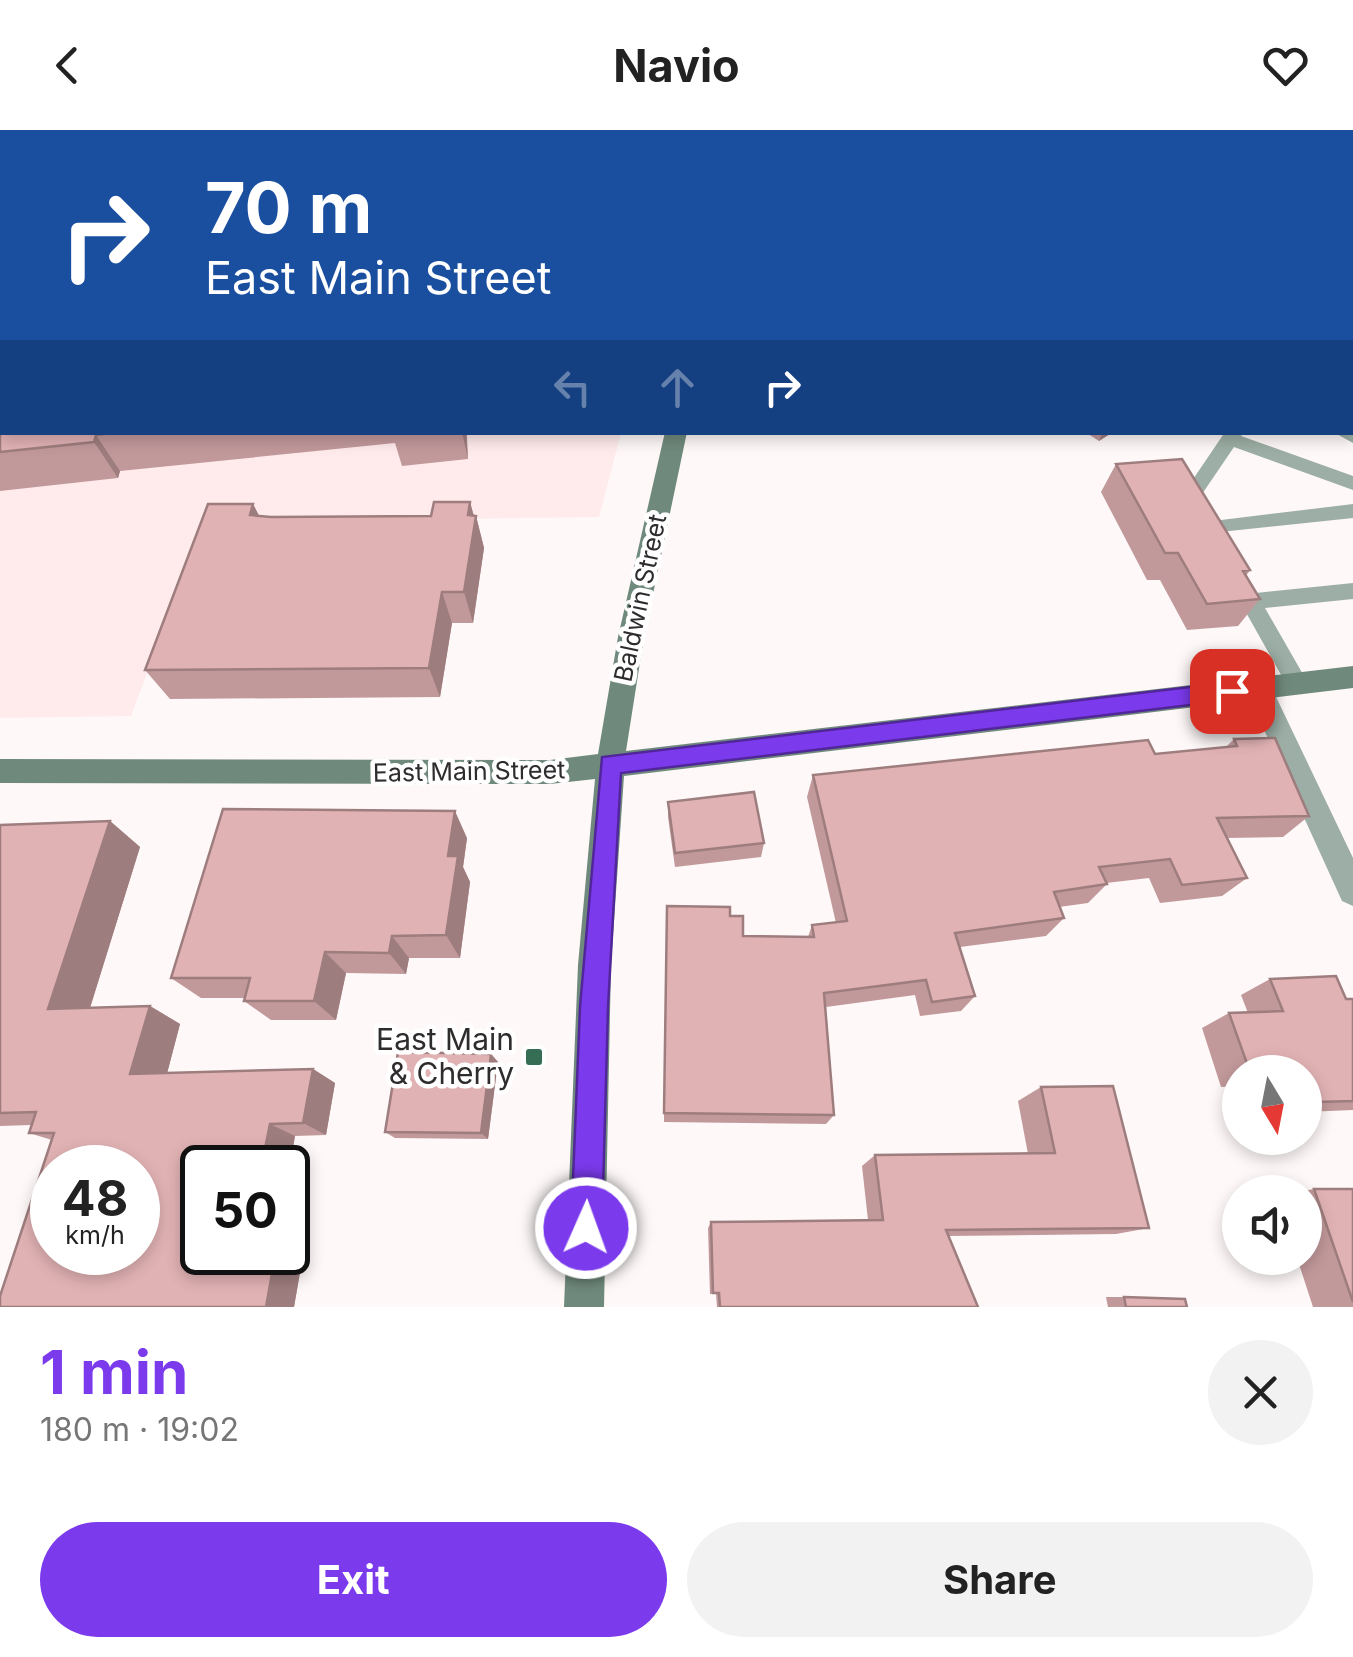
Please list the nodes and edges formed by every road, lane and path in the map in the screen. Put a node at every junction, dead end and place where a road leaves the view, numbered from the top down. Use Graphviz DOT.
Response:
graph roads {
  1 [pos="675,435"];
  2 [pos="1233,436"];
  3 [pos="1353,483"];
  4 [pos="1353,511"];
  5 [pos="1236,577"];
  6 [pos="1353,591"];
  7 [pos="1251,602"];
  8 [pos="1353,677"];
  9 [pos="1297,683"];
  10 [pos="1258,688"];
  11 [pos="610,764"];
  12 [pos="0,771"];
  13 [pos="1353,891"];
  14 [pos="584,1307"];
  1 -- 11 [label="main road, Baldwin Street"];
  2 -- 3 [label="lane"];
  2 -- 4 [label="lane"];
  5 -- 7 [label="lane"];
  6 -- 7 [label="lane"];
  7 -- 9 [label="lane"];
  8 -- 9 [label="main road, East Main Street"];
  9 -- 10 [label="main road, East Main Street"];
  10 -- 11 [label="main road, East Main Street"];
  10 -- 13 [label="street"];
  11 -- 12 [label="main road, East Main Street"];
  11 -- 14 [label="main road, Baldwin Street"];
}
